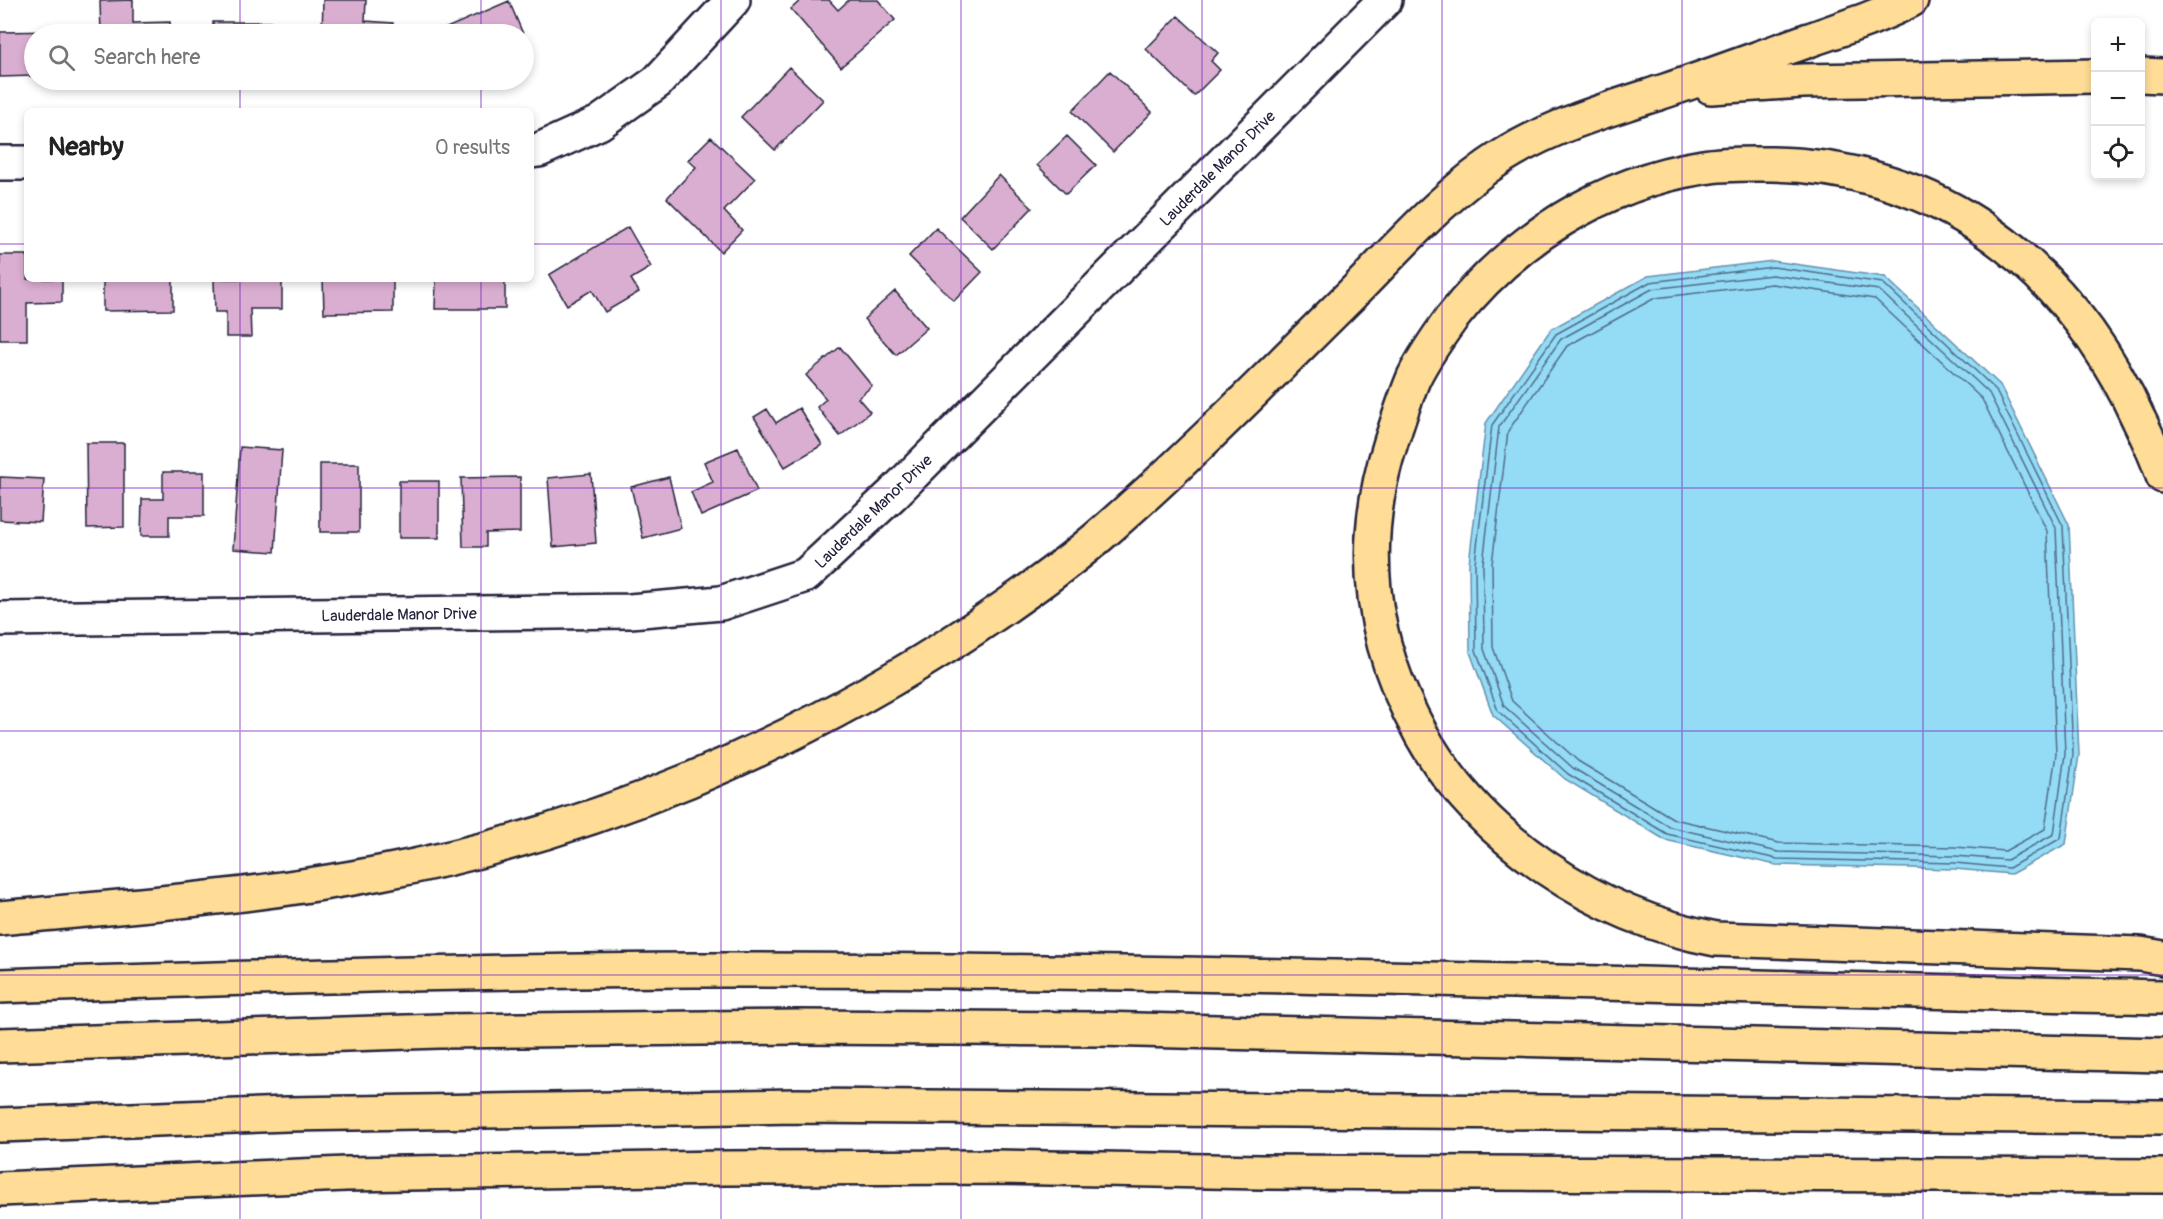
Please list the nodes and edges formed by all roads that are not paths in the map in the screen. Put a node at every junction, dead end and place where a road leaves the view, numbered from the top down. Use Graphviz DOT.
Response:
graph roads {
  1 [pos="734,0"];
  2 [pos="1385,0"];
  3 [pos="1911,0"];
  4 [pos="2145,75"];
  5 [pos="2091,76"];
  6 [pos="2163,76"];
  7 [pos="1666,90"];
  8 [pos="534,151"];
  9 [pos="0,163"];
  10 [pos="24,163"];
  11 [pos="2163,476"];
  12 [pos="0,619"];
  13 [pos="0,918"];
  14 [pos="2163,958"];
  15 [pos="0,986"];
  16 [pos="2163,997"];
  17 [pos="0,1045"];
  18 [pos="2163,1054"];
  19 [pos="2163,1117"];
  20 [pos="0,1125"];
  21 [pos="2163,1176"];
  22 [pos="0,1189"];
  1 -- 8 [label="street"];
  2 -- 12 [label="street, Lauderdale Manor Drive"];
  3 -- 7 [label="highway"];
  4 -- 6 [label="highway"];
  5 -- 7 [label="highway"];
  7 -- 13 [label="highway"];
  9 -- 10 [label="street"];
  11 -- 14 [label="highway"];
  15 -- 16 [label="highway"];
  17 -- 18 [label="highway"];
  19 -- 20 [label="highway"];
  21 -- 22 [label="highway"];
}
